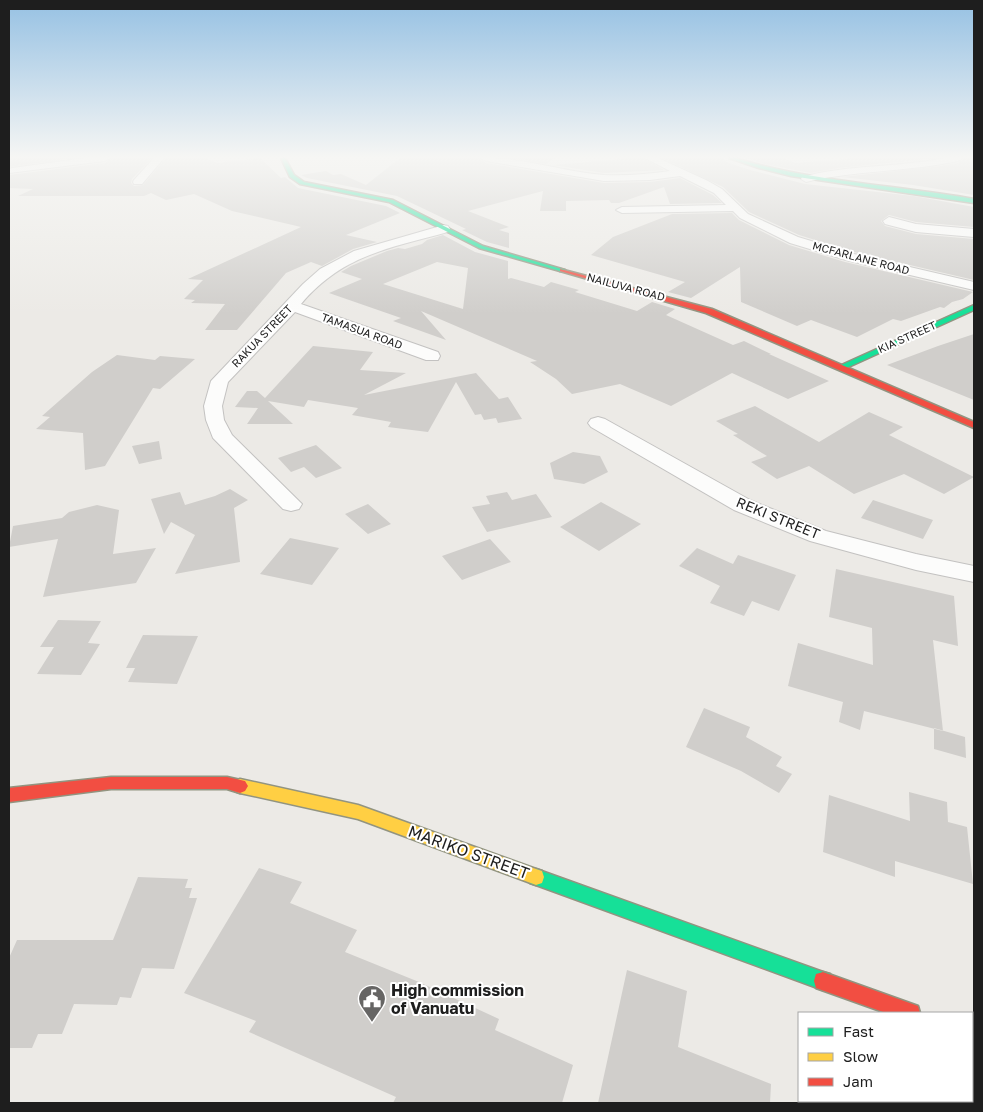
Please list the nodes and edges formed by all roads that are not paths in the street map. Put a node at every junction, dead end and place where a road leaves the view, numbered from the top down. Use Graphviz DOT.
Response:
graph roads {
  1 [pos="411,210"];
  2 [pos="622,210"];
  3 [pos="628,210"];
  4 [pos="737,210"];
  5 [pos="889,221"];
  6 [pos="444,229"];
  7 [pos="974,233"];
  8 [pos="974,286"];
  9 [pos="292,306"];
  10 [pos="971,310"];
  11 [pos="432,356"];
  12 [pos="840,368"];
  13 [pos="598,423"];
  14 [pos="974,425"];
  15 [pos="291,504"];
  16 [pos="974,574"];
  17 [pos="9,795"];
  18 [pos="908,1012"];
  1 -- 6 [label="main road, NAILUVA ROAD"];
  2 -- 3 [label="street"];
  4 -- 8 [label="street, MCFARLANE ROAD"];
  5 -- 7 [label="street"];
  6 -- 9 [label="street, RAKUA STREET"];
  6 -- 12 [label="main road, NAILUVA ROAD"];
  9 -- 11 [label="street, TAMASUA ROAD"];
  9 -- 15 [label="street, RAKUA STREET"];
  10 -- 12 [label="main road, KIA STREET"];
  12 -- 14 [label="main road, NAILUVA ROAD"];
  13 -- 16 [label="street, REKI STREET"];
  17 -- 18 [label="main road, MARIKO STREET"];
}
